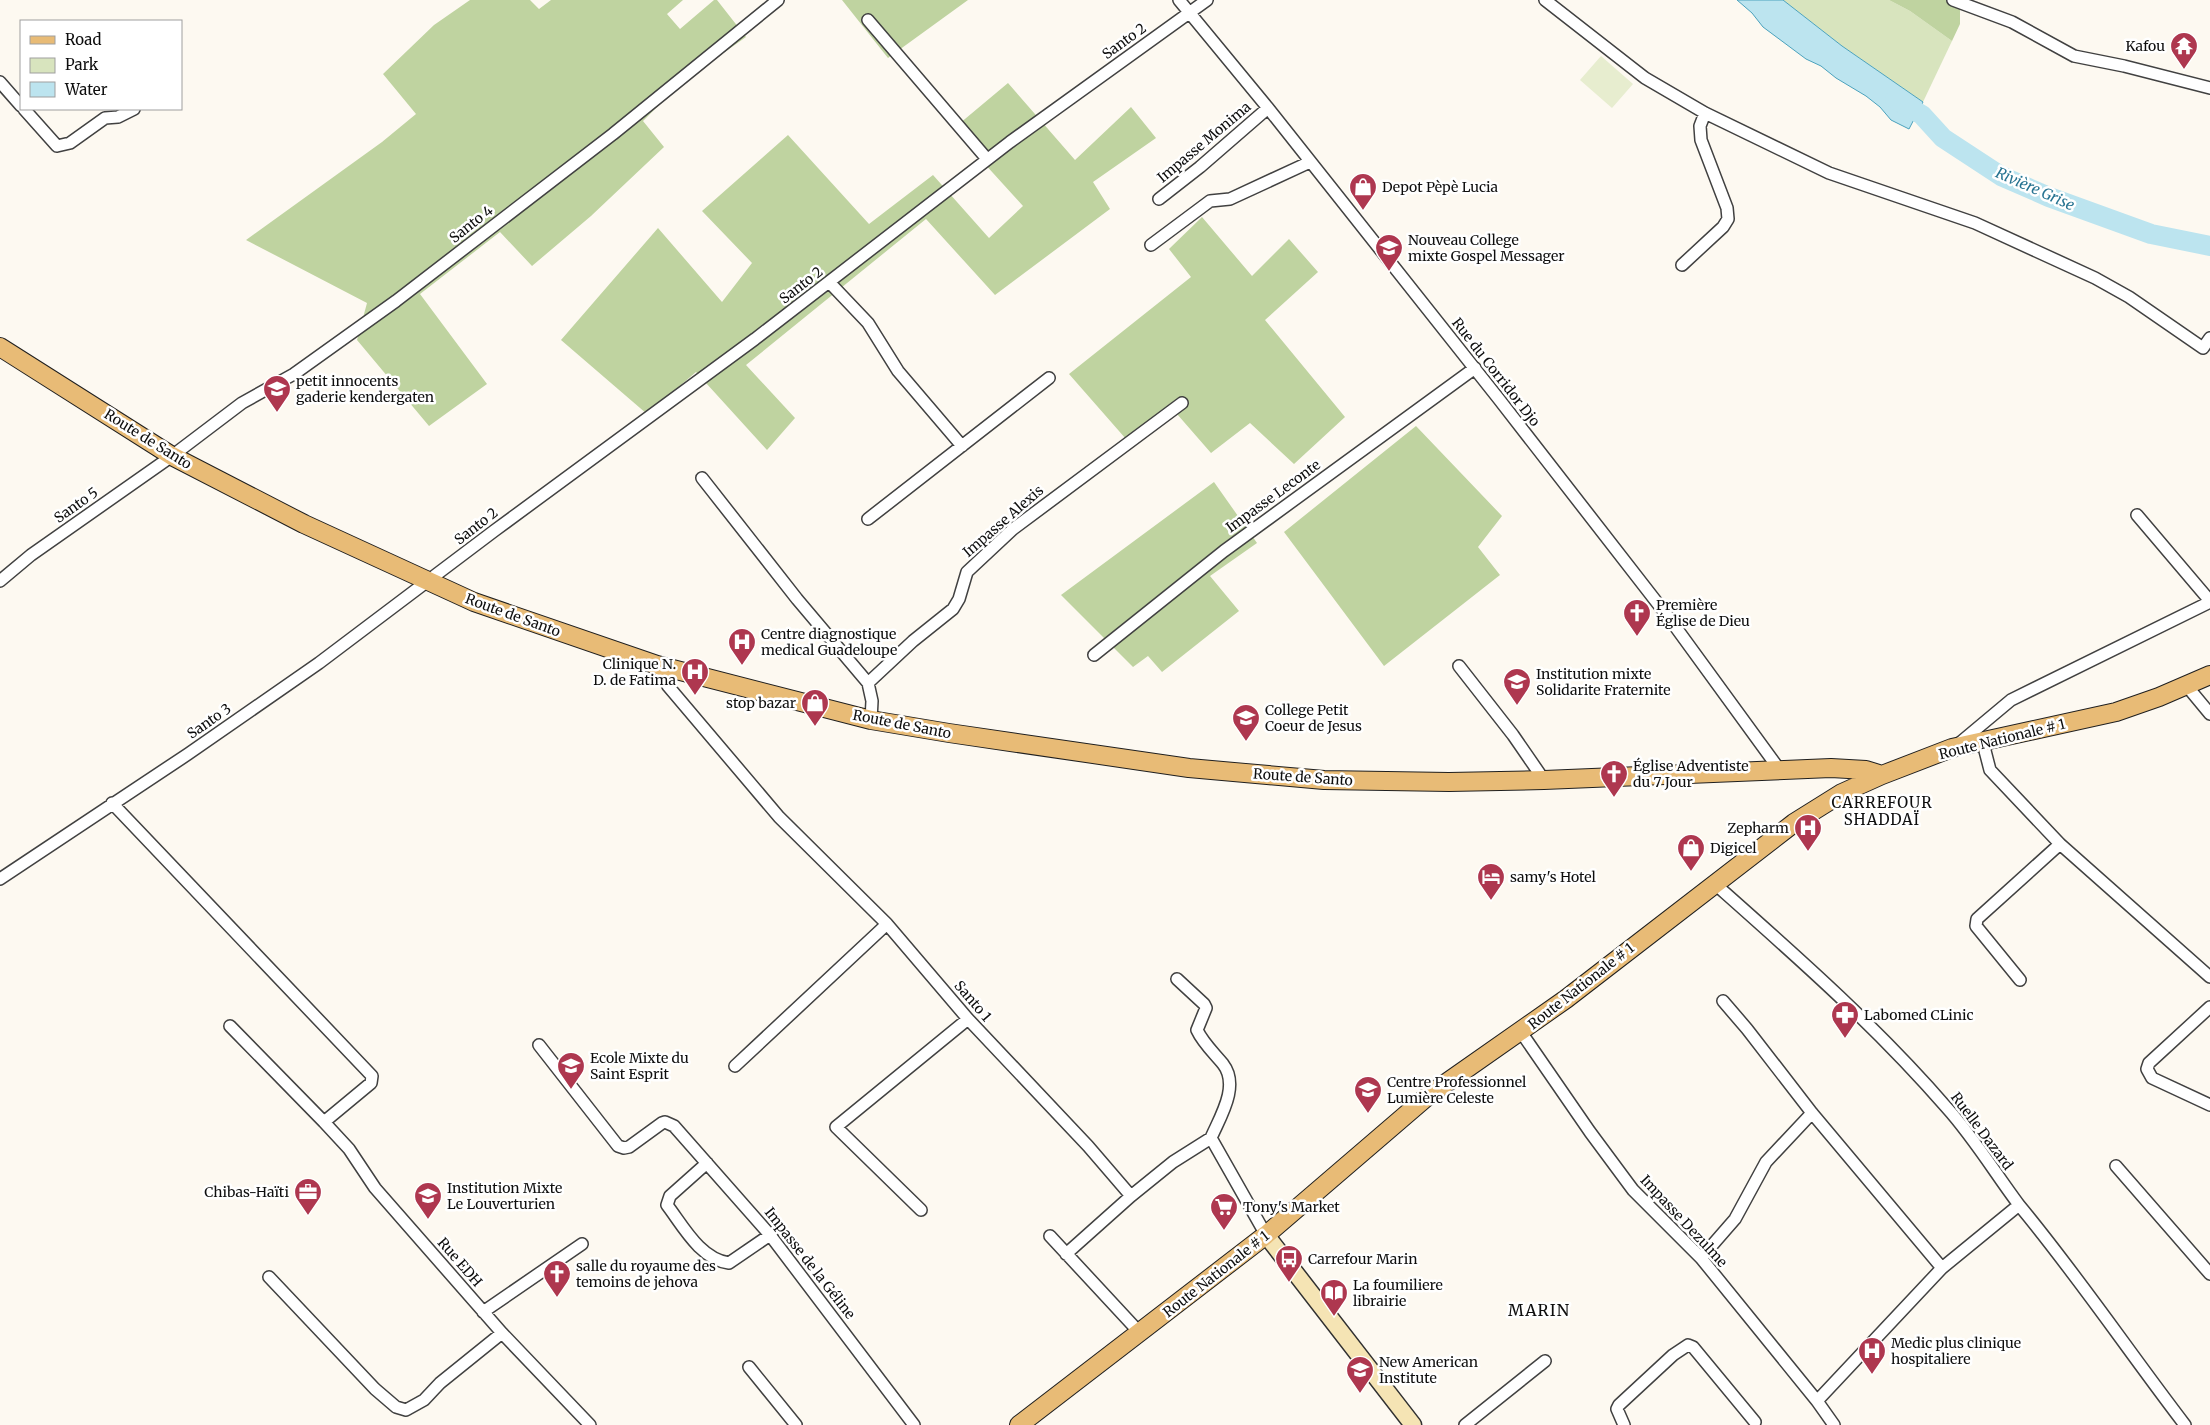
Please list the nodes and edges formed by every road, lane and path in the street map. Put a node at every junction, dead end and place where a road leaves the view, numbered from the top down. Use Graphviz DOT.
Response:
graph roads {
  1 [pos="778,0"];
  2 [pos="1179,0"];
  3 [pos="1206,0"];
  4 [pos="1546,0"];
  5 [pos="1953,0"];
  6 [pos="1190,12"];
  7 [pos="868,20"];
  8 [pos="0,82"];
  9 [pos="2210,88"];
  10 [pos="20,105"];
  11 [pos="1268,108"];
  12 [pos="25,110"];
  13 [pos="132,110"];
  14 [pos="1704,113"];
  15 [pos="987,159"];
  16 [pos="1310,162"];
  17 [pos="1159,198"];
  18 [pos="1151,245"];
  19 [pos="1682,265"];
  20 [pos="829,282"];
  21 [pos="2210,338"];
  22 [pos="0,347"];
  23 [pos="1475,368"];
  24 [pos="1049,378"];
  25 [pos="1182,403"];
  26 [pos="962,446"];
  27 [pos="172,456"];
  28 [pos="702,478"];
  29 [pos="2137,515"];
  30 [pos="868,519"];
  31 [pos="0,581"];
  32 [pos="430,581"];
  33 [pos="2210,601"];
  34 [pos="1094,655"];
  35 [pos="657,665"];
  36 [pos="1459,666"];
  37 [pos="2210,674"];
  38 [pos="868,683"];
  39 [pos="2186,685"];
  40 [pos="2210,714"];
  41 [pos="871,720"];
  42 [pos="1983,743"];
  43 [pos="1952,748"];
  44 [pos="1779,769"];
  45 [pos="1882,775"];
  46 [pos="1544,780"];
  47 [pos="112,803"];
  48 [pos="2060,844"];
  49 [pos="0,879"];
  50 [pos="1715,884"];
  51 [pos="887,924"];
  52 [pos="2210,977"];
  53 [pos="1177,979"];
  54 [pos="2020,980"];
  55 [pos="1723,1001"];
  56 [pos="2210,1007"];
  57 [pos="968,1019"];
  58 [pos="230,1026"];
  59 [pos="1521,1032"];
  60 [pos="539,1045"];
  61 [pos="735,1066"];
  62 [pos="2210,1105"];
  63 [pos="1812,1113"];
  64 [pos="324,1122"];
  65 [pos="1211,1138"];
  66 [pos="707,1163"];
  67 [pos="2116,1166"];
  68 [pos="1131,1196"];
  69 [pos="2019,1205"];
  70 [pos="921,1210"];
  71 [pos="770,1235"];
  72 [pos="1266,1235"];
  73 [pos="1050,1236"];
  74 [pos="582,1244"];
  75 [pos="1066,1254"];
  76 [pos="1701,1258"];
  77 [pos="1942,1268"];
  78 [pos="2210,1274"];
  79 [pos="269,1277"];
  80 [pos="483,1312"];
  81 [pos="1140,1332"];
  82 [pos="502,1333"];
  83 [pos="1544,1361"];
  84 [pos="749,1367"];
  85 [pos="1817,1400"];
  86 [pos="1755,1422"];
  87 [pos="590,1425"];
  88 [pos="796,1425"];
  89 [pos="914,1425"];
  90 [pos="1019,1425"];
  91 [pos="1413,1425"];
  92 [pos="1465,1425"];
  93 [pos="1624,1425"];
  94 [pos="1834,1425"];
  95 [pos="2185,1425"];
  1 -- 27 [label="street, Santo 4"];
  2 -- 6 [label="street, Rue du Corridor Djo"];
  3 -- 6 [label="street, Santo 2"];
  4 -- 14 [label="street"];
  5 -- 9 [label="street"];
  6 -- 11 [label="street, Rue du Corridor Djo"];
  6 -- 15 [label="street, Santo 2"];
  7 -- 15 [label="street"];
  8 -- 10 [label="street"];
  11 -- 16 [label="street, Rue du Corridor Djo"];
  11 -- 17 [label="street, Impasse Monima"];
  12 -- 13 [label="street"];
  14 -- 19 [label="street"];
  14 -- 21 [label="street"];
  15 -- 20 [label="street, Santo 2"];
  16 -- 18 [label="street"];
  16 -- 23 [label="street, Rue du Corridor Djo"];
  20 -- 26 [label="street"];
  20 -- 32 [label="street, Santo 2"];
  22 -- 27 [label="main road, Route de Santo"];
  23 -- 34 [label="street, Impasse Leconte"];
  23 -- 44 [label="street, Rue du Corridor Djo"];
  24 -- 26 [label="street"];
  25 -- 38 [label="street, Impasse Alexis"];
  26 -- 30 [label="street"];
  27 -- 31 [label="street, Santo 5"];
  27 -- 32 [label="main road, Route de Santo"];
  28 -- 38 [label="street"];
  29 -- 33 [label="street"];
  32 -- 35 [label="main road, Route de Santo"];
  32 -- 47 [label="street, Santo 3"];
  33 -- 43 [label="street"];
  35 -- 41 [label="main road, Route de Santo"];
  35 -- 51 [label="street, Santo 1"];
  36 -- 46 [label="street"];
  37 -- 39 [label="main road, Route Nationale # 1"];
  38 -- 41 [label="street"];
  39 -- 40 [label="street"];
  39 -- 42 [label="main road, Route Nationale # 1"];
  41 -- 46 [label="main road, Route de Santo"];
  42 -- 43 [label="main road, Route Nationale # 1"];
  42 -- 48 [label="street"];
  43 -- 45 [label="main road, Route Nationale # 1"];
  44 -- 45 [label="main road, Route de Santo"];
  44 -- 46 [label="main road, Route de Santo"];
  45 -- 50 [label="main road, Route Nationale # 1"];
  47 -- 49 [label="street, Santo 3"];
  47 -- 64 [label="street"];
  48 -- 52 [label="street"];
  48 -- 54 [label="street"];
  50 -- 59 [label="main road, Route Nationale # 1"];
  50 -- 69 [label="street, Ruelle Dazard"];
  51 -- 57 [label="street, Santo 1"];
  51 -- 61 [label="street"];
  53 -- 65 [label="street"];
  55 -- 63 [label="street"];
  56 -- 62 [label="street"];
  57 -- 68 [label="street, Santo 1"];
  57 -- 70 [label="street"];
  58 -- 64 [label="street, Rue EDH"];
  59 -- 72 [label="main road, Route Nationale # 1"];
  59 -- 76 [label="street, Impasse Dezulme"];
  60 -- 66 [label="street, Impasse de la Géline"];
  63 -- 76 [label="street"];
  63 -- 77 [label="street"];
  64 -- 80 [label="street, Rue EDH"];
  65 -- 68 [label="street"];
  65 -- 72 [label="street"];
  66 -- 71 [label="street, Impasse de la Géline"];
  66 -- 71 [label="street"];
  67 -- 78 [label="street"];
  68 -- 75 [label="street"];
  69 -- 77 [label="street"];
  69 -- 95 [label="street, Ruelle Dazard"];
  71 -- 89 [label="street, Impasse de la Géline"];
  72 -- 81 [label="main road, Route Nationale # 1"];
  72 -- 91 [label="main road"];
  73 -- 75 [label="street"];
  74 -- 80 [label="street"];
  75 -- 81 [label="street"];
  76 -- 85 [label="street, Impasse Dezulme"];
  77 -- 85 [label="street"];
  79 -- 82 [label="street"];
  80 -- 82 [label="street, Rue EDH"];
  81 -- 90 [label="main road, Route Nationale # 1"];
  82 -- 87 [label="street, Rue EDH"];
  83 -- 92 [label="street"];
  84 -- 88 [label="street"];
  85 -- 94 [label="street, Impasse Dezulme"];
  86 -- 93 [label="street"];
}
